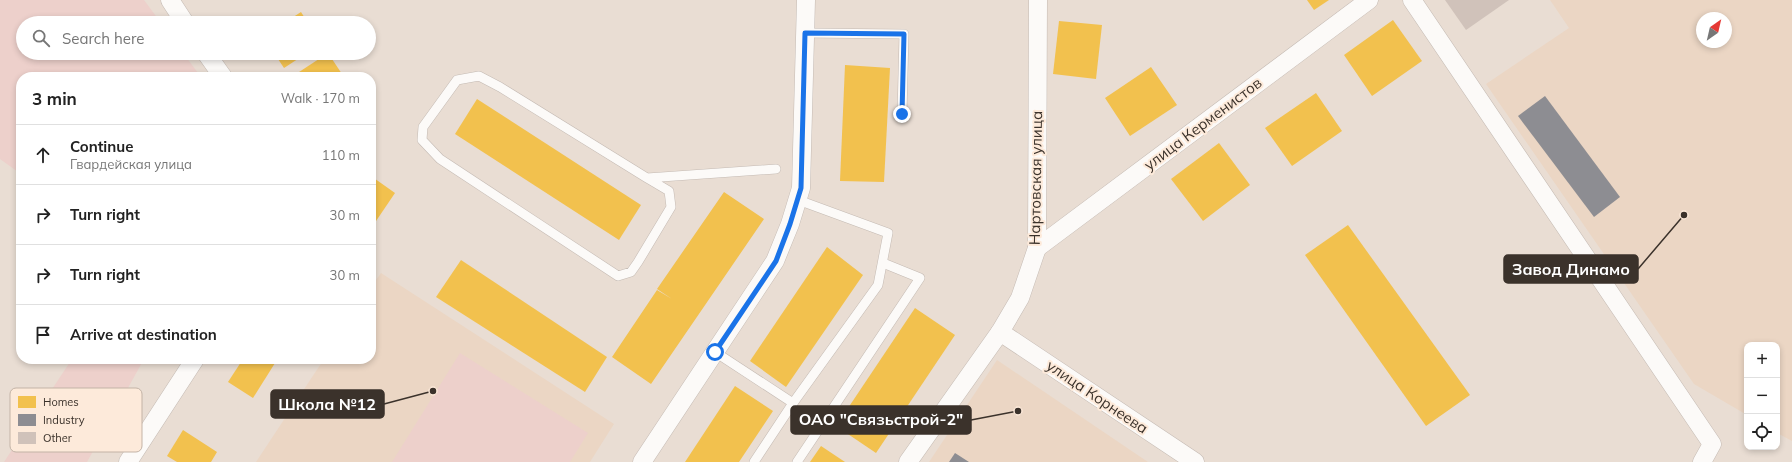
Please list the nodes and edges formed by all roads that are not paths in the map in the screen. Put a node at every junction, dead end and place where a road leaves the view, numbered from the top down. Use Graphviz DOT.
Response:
graph roads {
  1 [pos="170,0"];
  2 [pos="806,0"];
  3 [pos="1038,0"];
  4 [pos="1369,0"];
  5 [pos="1412,0"];
  6 [pos="181,16"];
  7 [pos="805,33"];
  8 [pos="211,60"];
  9 [pos="219,72"];
  10 [pos="902,114"];
  11 [pos="776,169"];
  12 [pos="647,178"];
  13 [pos="798,200"];
  14 [pos="1037,248"];
  15 [pos="882,263"];
  16 [pos="1000,332"];
  17 [pos="715,352"];
  18 [pos="192,364"];
  19 [pos="793,403"];
  20 [pos="142,440"];
  21 [pos="135,452"];
  22 [pos="128,462"];
  23 [pos="642,462"];
  24 [pos="754,462"];
  25 [pos="797,462"];
  26 [pos="908,462"];
  27 [pos="1195,462"];
  28 [pos="1702,462"];
  1 -- 6 [label="street"];
  2 -- 7 [label="street"];
  3 -- 14 [label="street, Нартовская улица"];
  4 -- 14 [label="street, улица Керменистов"];
  5 -- 28 [label="street"];
  7 -- 10 [label="lane"];
  7 -- 13 [label="street"];
  8 -- 9 [label="street"];
  11 -- 12 [label="lane"];
  12 -- 12 [label="lane"];
  13 -- 15 [label="lane"];
  13 -- 17 [label="street"];
  14 -- 16 [label="street, Нартовская улица"];
  15 -- 19 [label="lane"];
  15 -- 25 [label="lane"];
  16 -- 26 [label="street, Нартовская улица"];
  16 -- 27 [label="street, улица Корнеева"];
  17 -- 19 [label="lane"];
  17 -- 23 [label="street"];
  18 -- 20 [label="street"];
  19 -- 24 [label="lane"];
  21 -- 22 [label="street"];
}
